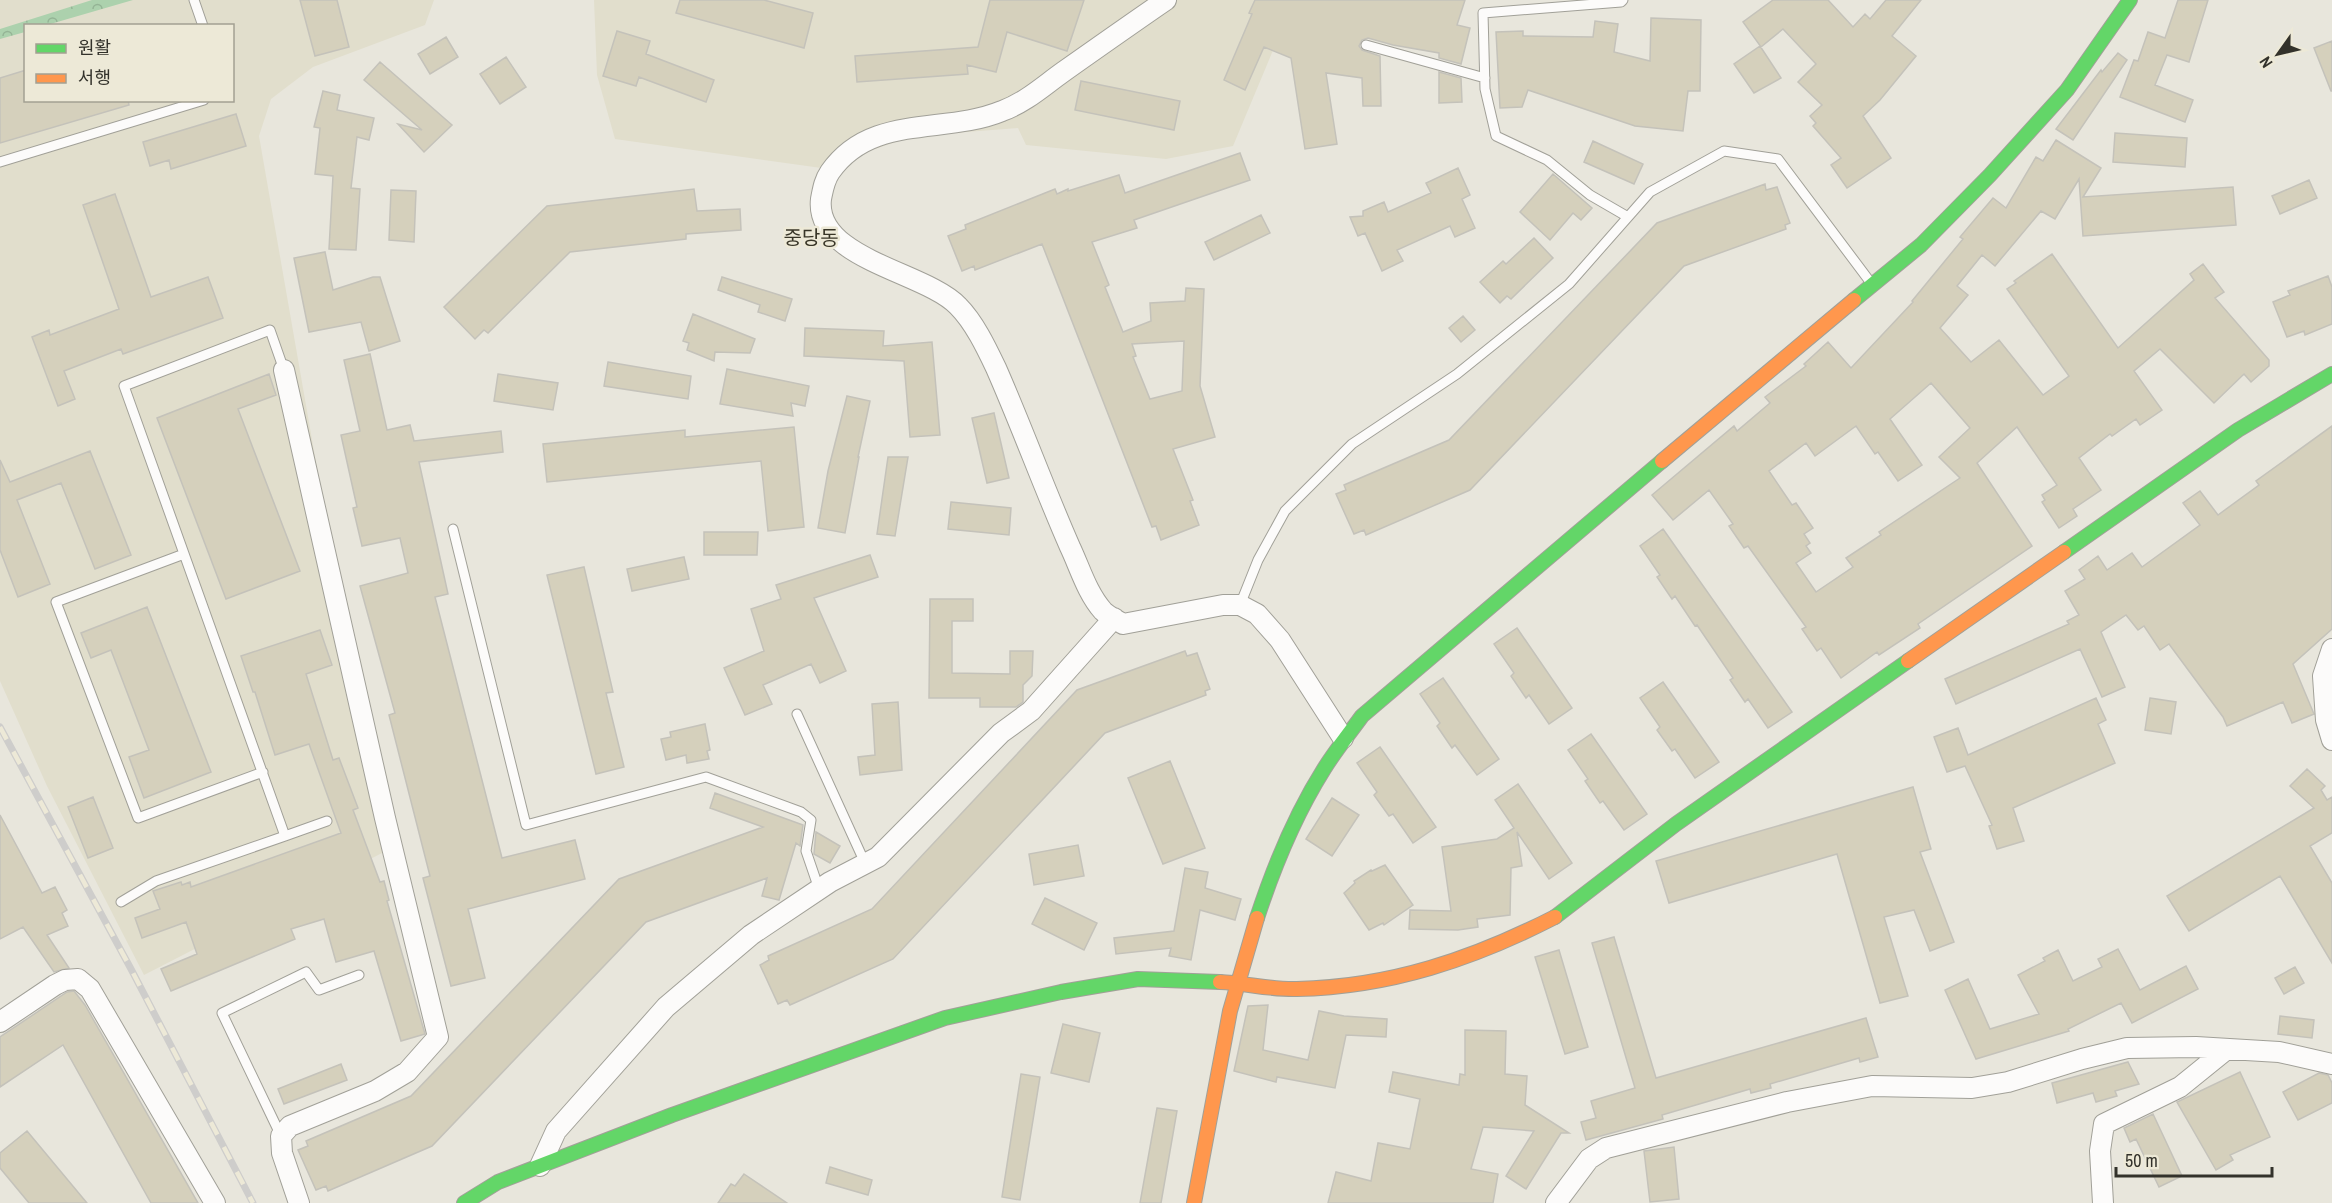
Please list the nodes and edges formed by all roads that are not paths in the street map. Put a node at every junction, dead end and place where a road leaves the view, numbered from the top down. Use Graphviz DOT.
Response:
graph roads {
  1 [pos="194,0"];
  2 [pos="1166,0"];
  3 [pos="1623,0"];
  4 [pos="2130,0"];
  5 [pos="202,24"];
  6 [pos="1366,45"];
  7 [pos="1485,78"];
  8 [pos="197,102"];
  9 [pos="0,162"];
  10 [pos="1629,217"];
  11 [pos="1873,284"];
  12 [pos="284,370"];
  13 [pos="2332,374"];
  14 [pos="453,529"];
  15 [pos="184,554"];
  16 [pos="1240,604"];
  17 [pos="1114,618"];
  18 [pos="2332,649"];
  19 [pos="797,714"];
  20 [pos="1343,738"];
  21 [pos="2332,740"];
  22 [pos="263,772"];
  23 [pos="327,821"];
  24 [pos="285,836"];
  25 [pos="865,863"];
  26 [pos="819,889"];
  27 [pos="121,902"];
  28 [pos="359,975"];
  29 [pos="1238,983"];
  30 [pos="0,1022"];
  31 [pos="2227,1049"];
  32 [pos="2332,1064"];
  33 [pos="281,1136"];
  34 [pos="540,1166"];
  35 [pos="215,1203"];
  36 [pos="299,1203"];
  37 [pos="464,1203"];
  38 [pos="1194,1203"];
  39 [pos="1556,1203"];
  40 [pos="2103,1203"];
  1 -- 5 [label="lane"];
  2 -- 17 [label="street"];
  3 -- 7 [label="lane"];
  4 -- 11 [label="street"];
  6 -- 7 [label="lane"];
  7 -- 10 [label="lane"];
  8 -- 9 [label="lane"];
  10 -- 11 [label="lane"];
  10 -- 16 [label="lane"];
  11 -- 20 [label="street"];
  12 -- 15 [label="lane"];
  12 -- 33 [label="street"];
  13 -- 29 [label="street"];
  14 -- 26 [label="lane"];
  15 -- 22 [label="lane"];
  15 -- 22 [label="lane"];
  16 -- 17 [label="street"];
  16 -- 20 [label="street"];
  17 -- 25 [label="street"];
  18 -- 21 [label="street"];
  19 -- 25 [label="lane"];
  20 -- 29 [label="street"];
  22 -- 24 [label="lane"];
  23 -- 24 [label="lane"];
  24 -- 27 [label="lane"];
  25 -- 26 [label="street"];
  26 -- 34 [label="street"];
  28 -- 33 [label="lane"];
  29 -- 34 [label="street"];
  29 -- 38 [label="street"];
  30 -- 35 [label="street"];
  31 -- 32 [label="street"];
  31 -- 39 [label="street"];
  31 -- 40 [label="street"];
  33 -- 36 [label="street"];
  34 -- 37 [label="street"];
}
